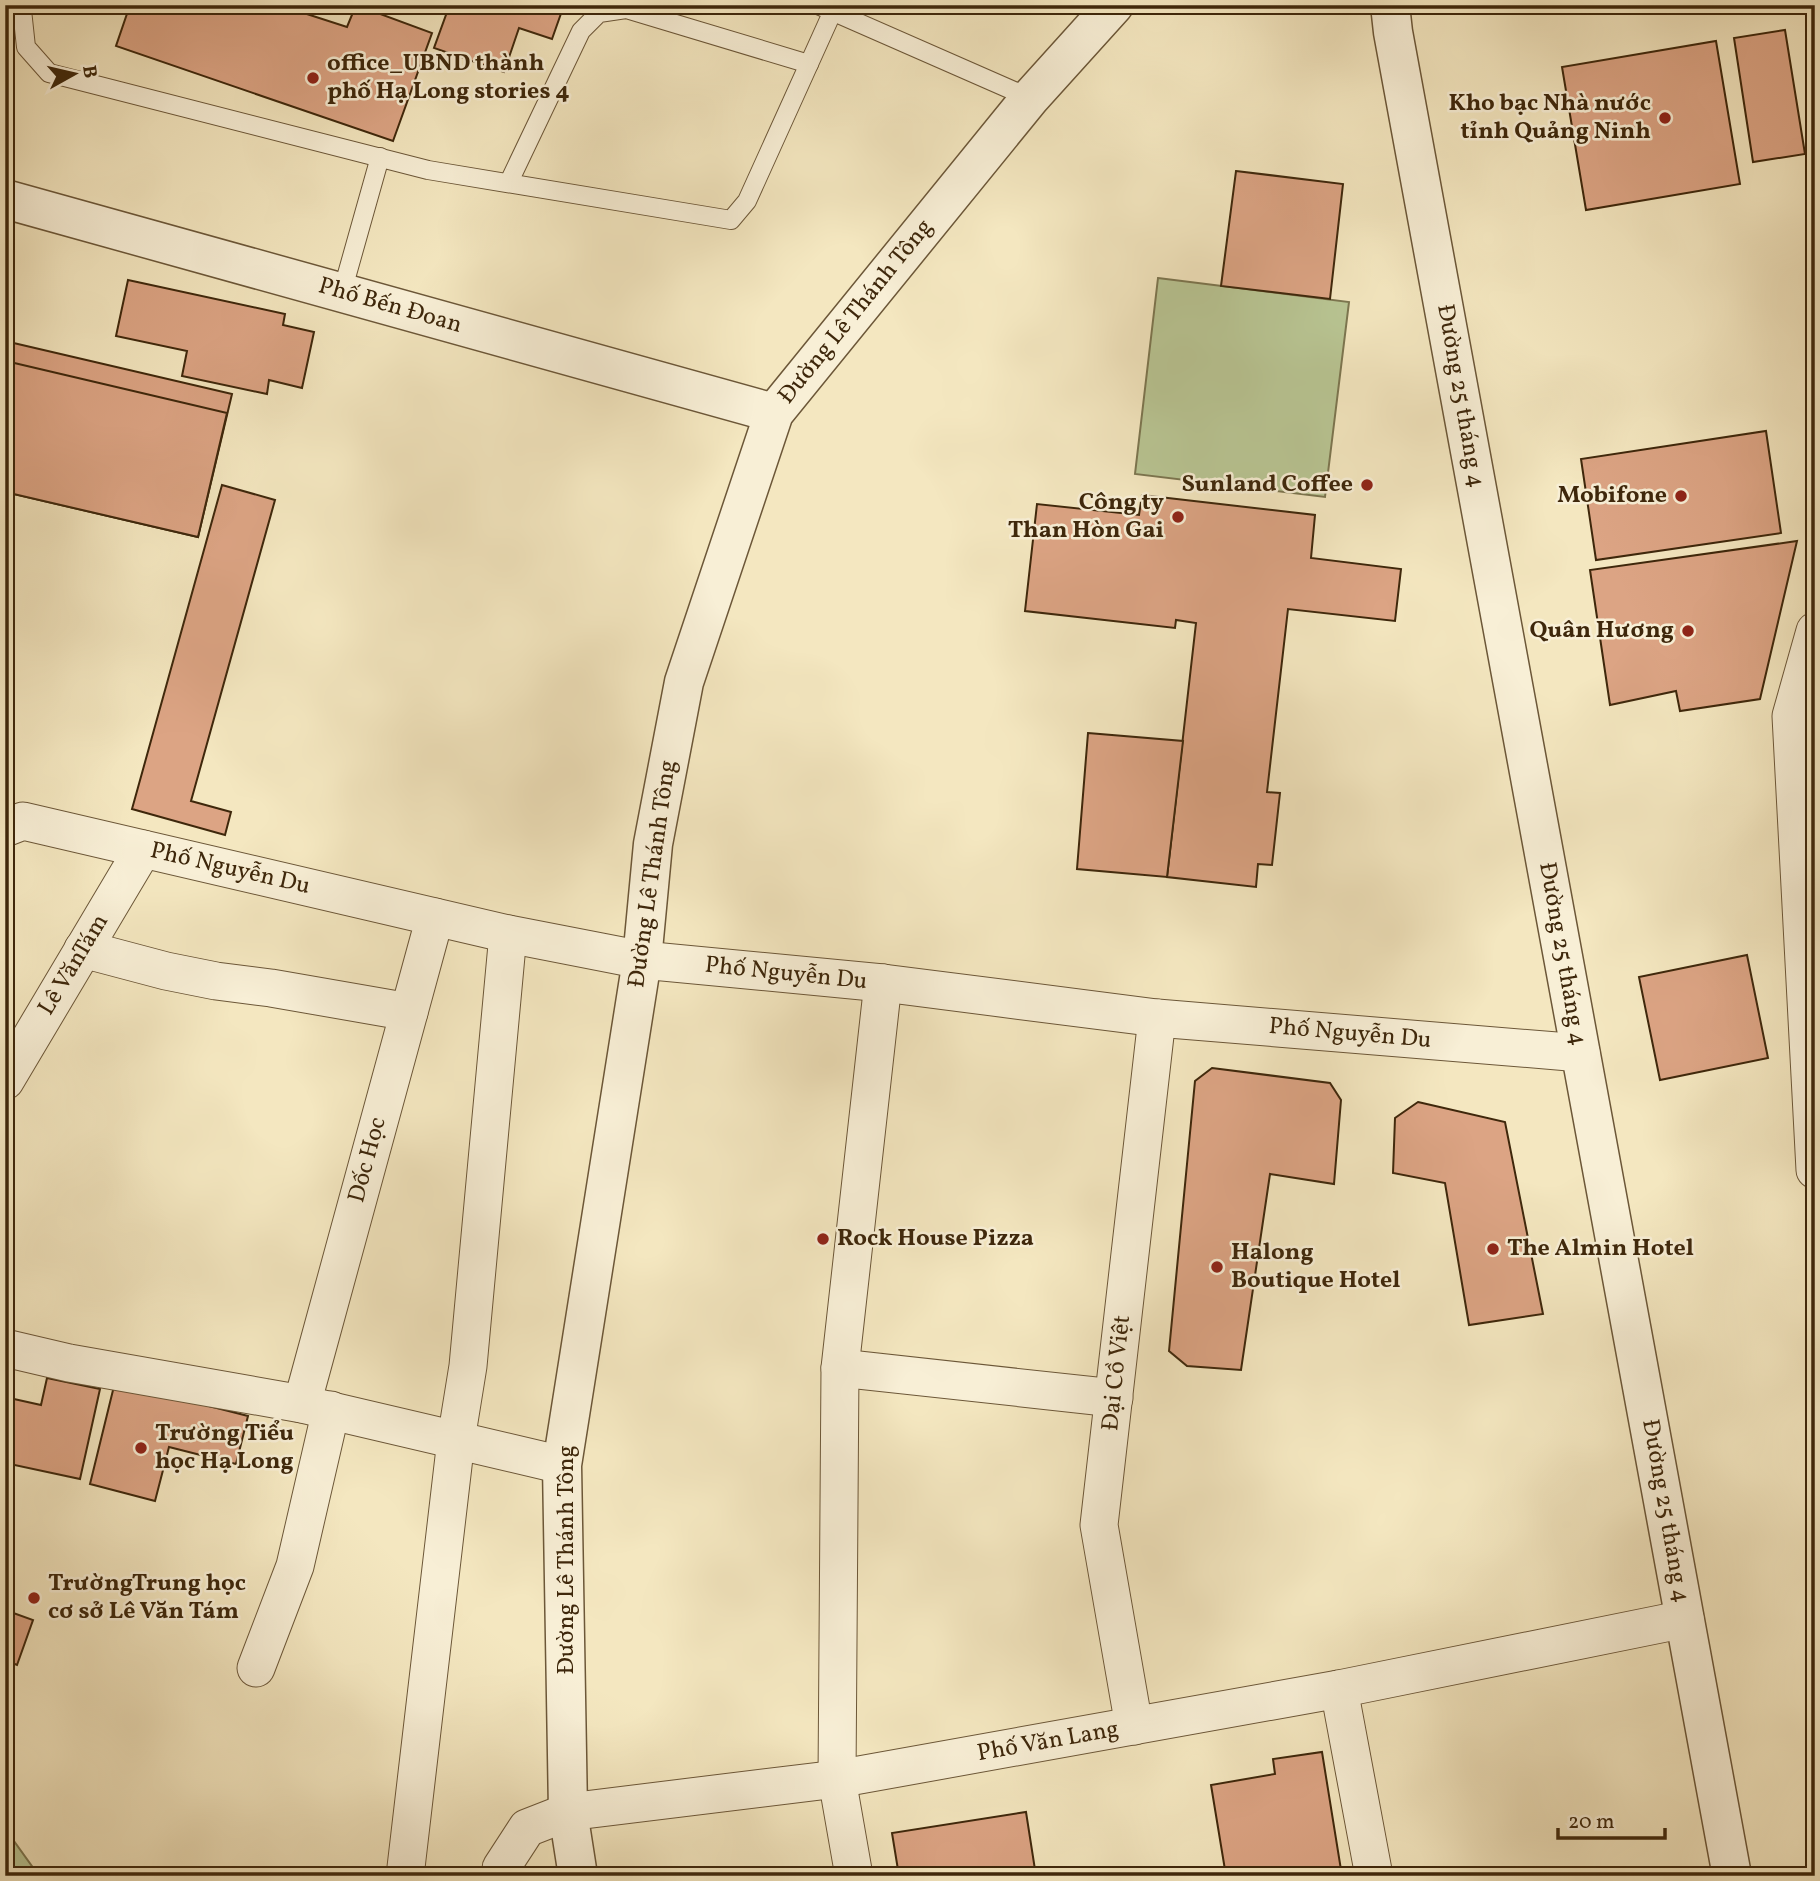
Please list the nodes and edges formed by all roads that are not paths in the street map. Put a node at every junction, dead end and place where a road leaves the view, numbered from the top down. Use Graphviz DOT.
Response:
graph roads {
  1 [pos="23,5"];
  2 [pos="1114,5"];
  3 [pos="627,7"];
  4 [pos="825,9"];
  5 [pos="1387,14"];
  6 [pos="809,64"];
  7 [pos="1030,98"];
  8 [pos="380,157"];
  9 [pos="509,182"];
  10 [pos="5,198"];
  11 [pos="341,292"];
  12 [pos="774,413"];
  13 [pos="1815,631"];
  14 [pos="5,828"];
  15 [pos="143,849"];
  16 [pos="435,917"];
  17 [pos="508,934"];
  18 [pos="83,949"];
  19 [pos="642,960"];
  20 [pos="883,983"];
  21 [pos="409,1012"];
  22 [pos="1157,1018"];
  23 [pos="1581,1053"];
  24 [pos="5,1081"];
  25 [pos="1815,1170"];
  26 [pos="5,1348"];
  27 [pos="840,1368"];
  28 [pos="1114,1398"];
  29 [pos="317,1407"];
  30 [pos="456,1440"];
  31 [pos="562,1465"];
  32 [pos="1685,1619"];
  33 [pos="256,1668"];
  34 [pos="1339,1689"];
  35 [pos="1134,1727"];
  36 [pos="836,1779"];
  37 [pos="568,1812"];
  38 [pos="405,1876"];
  39 [pos="501,1876"];
  40 [pos="578,1876"];
  41 [pos="854,1876"];
  42 [pos="1374,1876"];
  43 [pos="1732,1876"];
  1 -- 8 [label="lane"];
  2 -- 7 [label="street, Đường Lê Thánh Tông"];
  3 -- 6 [label="lane"];
  3 -- 9 [label="lane"];
  4 -- 6 [label="lane"];
  4 -- 7 [label="lane"];
  5 -- 23 [label="street, Đường 25 tháng 4"];
  6 -- 9 [label="lane"];
  7 -- 12 [label="street, Đường Lê Thánh Tông"];
  8 -- 9 [label="lane"];
  8 -- 11 [label="lane"];
  10 -- 11 [label="street, Phố Bến Đoan"];
  11 -- 12 [label="street, Phố Bến Đoan"];
  12 -- 19 [label="street, Đường Lê Thánh Tông"];
  13 -- 25 [label="street"];
  14 -- 15 [label="street, Phố Nguyễn Du"];
  15 -- 16 [label="street, Phố Nguyễn Du"];
  15 -- 18 [label="street, Lê VănTám"];
  16 -- 17 [label="street, Phố Nguyễn Du"];
  16 -- 21 [label="street, Dốc Học"];
  17 -- 19 [label="street, Phố Nguyễn Du"];
  17 -- 30 [label="street"];
  18 -- 21 [label="street"];
  18 -- 24 [label="street, Lê VănTám"];
  19 -- 20 [label="street, Phố Nguyễn Du"];
  19 -- 31 [label="street, Đường Lê Thánh Tông"];
  20 -- 22 [label="street, Phố Nguyễn Du"];
  20 -- 27 [label="street"];
  21 -- 29 [label="street, Dốc Học"];
  22 -- 23 [label="street, Phố Nguyễn Du"];
  22 -- 28 [label="street, Đại Cồ Việt"];
  23 -- 32 [label="street, Đường 25 tháng 4"];
  26 -- 29 [label="street"];
  27 -- 28 [label="street"];
  27 -- 36 [label="street"];
  28 -- 35 [label="street, Đại Cồ Việt"];
  29 -- 30 [label="street"];
  29 -- 33 [label="street, Dốc Học"];
  30 -- 31 [label="street"];
  30 -- 38 [label="street"];
  31 -- 37 [label="street, Đường Lê Thánh Tông"];
  32 -- 34 [label="street, Phố Văn Lang"];
  32 -- 43 [label="street, Đường 25 tháng 4"];
  34 -- 35 [label="street, Phố Văn Lang"];
  34 -- 42 [label="street"];
  35 -- 36 [label="street, Phố Văn Lang"];
  36 -- 37 [label="street, Phố Văn Lang"];
  36 -- 41 [label="street"];
  37 -- 39 [label="street, Phố Văn Lang"];
  37 -- 40 [label="street, Đường Lê Thánh Tông"];
}
